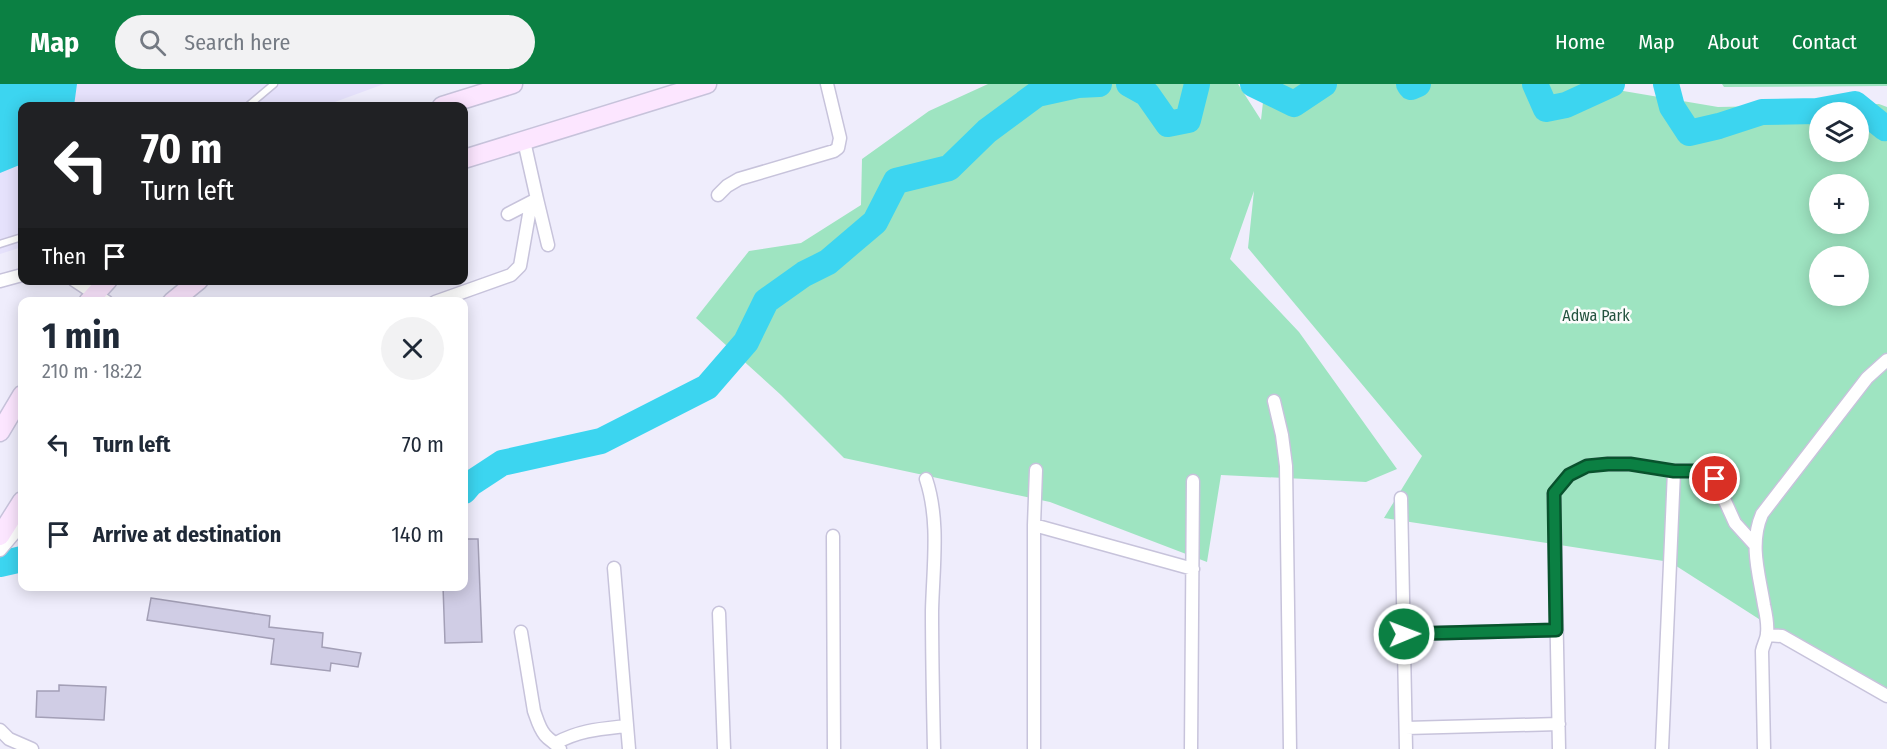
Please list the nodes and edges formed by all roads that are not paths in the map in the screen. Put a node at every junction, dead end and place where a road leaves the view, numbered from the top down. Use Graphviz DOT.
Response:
graph roads {
  1 [pos="274,84"];
  2 [pos="513,84"];
  3 [pos="707,84"];
  4 [pos="827,84"];
  5 [pos="253,102"];
  6 [pos="455,102"];
  7 [pos="524,141"];
  8 [pos="468,158"];
  9 [pos="718,195"];
  10 [pos="534,201"];
  11 [pos="508,214"];
  12 [pos="18,238"];
  13 [pos="0,244"];
  14 [pos="548,245"];
  15 [pos="18,276"];
  16 [pos="0,281"];
  17 [pos="83,285"];
  18 [pos="193,285"];
  19 [pos="99,294"];
  20 [pos="178,297"];
  21 [pos="449,297"];
  22 [pos="1887,360"];
  23 [pos="1274,401"];
  24 [pos="18,402"];
  25 [pos="0,432"];
  26 [pos="1036,470"];
  27 [pos="1674,471"];
  28 [pos="926,479"];
  29 [pos="1193,481"];
  30 [pos="1401,498"];
  31 [pos="18,507"];
  32 [pos="1034,525"];
  33 [pos="18,529"];
  34 [pos="2,532"];
  35 [pos="833,536"];
  36 [pos="1755,545"];
  37 [pos="0,549"];
  38 [pos="614,568"];
  39 [pos="1193,569"];
  40 [pos="719,613"];
  41 [pos="1556,630"];
  42 [pos="521,632"];
  43 [pos="1404,634"];
  44 [pos="1767,635"];
  45 [pos="1887,696"];
  46 [pos="1559,724"];
  47 [pos="627,726"];
  48 [pos="1406,728"];
  49 [pos="0,730"];
  50 [pos="558,746"];
  51 [pos="32,749"];
  52 [pos="629,749"];
  53 [pos="724,749"];
  54 [pos="834,749"];
  55 [pos="934,749"];
  56 [pos="1034,749"];
  57 [pos="1191,749"];
  58 [pos="1290,749"];
  59 [pos="1406,749"];
  60 [pos="1559,749"];
  61 [pos="1662,749"];
  62 [pos="1764,749"];
  1 -- 5 [label="lane"];
  2 -- 6 [label="main road"];
  3 -- 7 [label="main road"];
  4 -- 9 [label="street"];
  7 -- 8 [label="main road"];
  7 -- 10 [label="street"];
  10 -- 11 [label="street"];
  10 -- 14 [label="street"];
  10 -- 21 [label="street"];
  12 -- 13 [label="lane"];
  15 -- 16 [label="street"];
  17 -- 19 [label="street"];
  18 -- 20 [label="main road"];
  22 -- 36 [label="street"];
  23 -- 58 [label="street"];
  24 -- 25 [label="main road"];
  26 -- 32 [label="street"];
  27 -- 36 [label="street"];
  27 -- 41 [label="street"];
  27 -- 61 [label="street"];
  28 -- 55 [label="street"];
  29 -- 39 [label="street"];
  30 -- 43 [label="street"];
  31 -- 34 [label="main road"];
  32 -- 39 [label="street"];
  32 -- 56 [label="street"];
  33 -- 37 [label="street"];
  35 -- 54 [label="street"];
  36 -- 44 [label="street"];
  38 -- 47 [label="street"];
  39 -- 57 [label="street"];
  40 -- 53 [label="street"];
  41 -- 43 [label="street"];
  41 -- 46 [label="street"];
  42 -- 50 [label="street"];
  43 -- 48 [label="street"];
  44 -- 45 [label="street"];
  44 -- 62 [label="street"];
  46 -- 48 [label="street"];
  46 -- 60 [label="street"];
  47 -- 50 [label="street"];
  47 -- 52 [label="street"];
  48 -- 59 [label="street"];
  49 -- 51 [label="street"];
}
